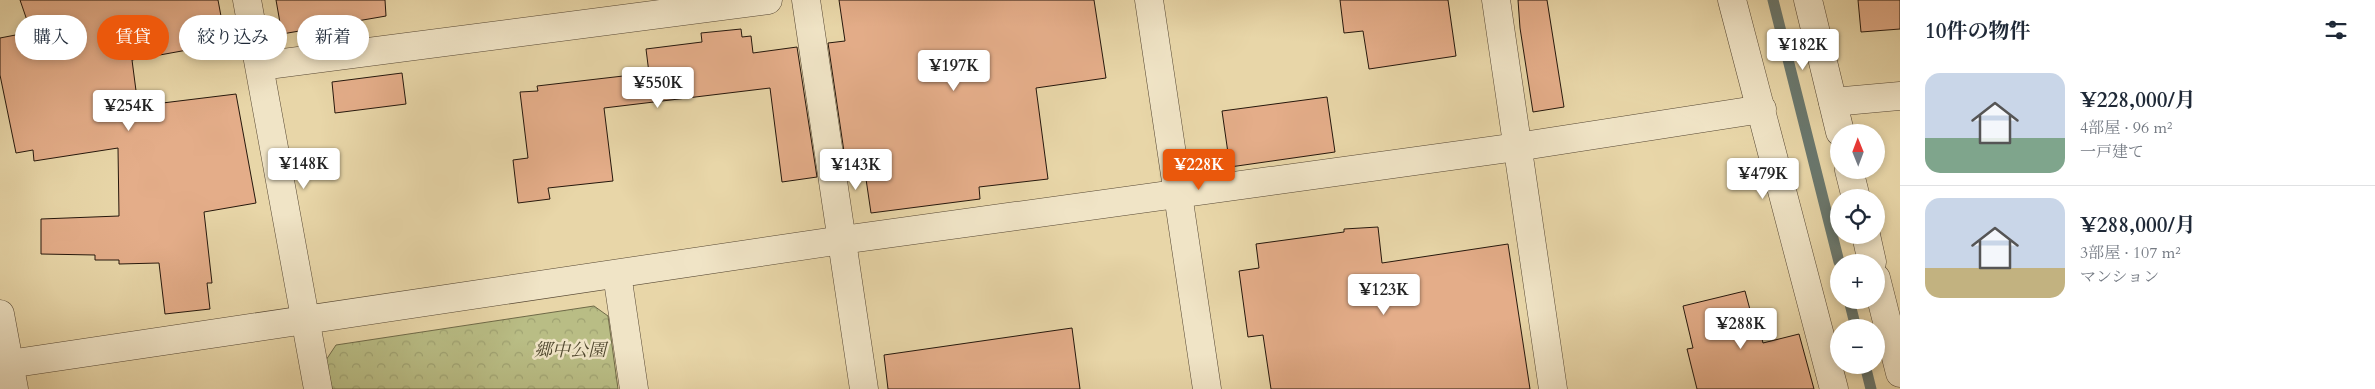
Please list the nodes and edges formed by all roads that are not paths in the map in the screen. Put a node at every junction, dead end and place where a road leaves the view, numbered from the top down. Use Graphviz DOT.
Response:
graph roads {
  1 [pos="247,0"];
  2 [pos="768,0"];
  3 [pos="806,0"];
  4 [pos="1149,0"];
  5 [pos="1496,0"];
  6 [pos="1732,0"];
  7 [pos="1808,0"];
  8 [pos="260,66"];
  9 [pos="1900,96"];
  10 [pos="1833,102"];
  11 [pos="1762,110"];
  12 [pos="1838,124"];
  13 [pos="1517,146"];
  14 [pos="1178,193"];
  15 [pos="842,240"];
  16 [pos="617,274"];
  17 [pos="1885,307"];
  18 [pos="0,314"];
  19 [pos="305,320"];
  20 [pos="1896,343"];
  21 [pos="1900,373"];
  22 [pos="11,377"];
  23 [pos="318,389"];
  24 [pos="634,389"];
  25 [pos="864,389"];
  26 [pos="1207,389"];
  27 [pos="1553,389"];
  28 [pos="1834,389"];
  1 -- 8 [label="street"];
  2 -- 8 [label="street"];
  3 -- 15 [label="street"];
  4 -- 14 [label="street"];
  5 -- 13 [label="street"];
  6 -- 11 [label="street"];
  7 -- 10 [label="street"];
  8 -- 19 [label="street"];
  9 -- 10 [label="street"];
  10 -- 12 [label="street"];
  11 -- 13 [label="street"];
  11 -- 28 [label="street"];
  13 -- 14 [label="street"];
  13 -- 27 [label="street"];
  14 -- 15 [label="street"];
  14 -- 26 [label="street"];
  15 -- 16 [label="street"];
  15 -- 25 [label="street"];
  16 -- 19 [label="street"];
  16 -- 24 [label="street"];
  17 -- 20 [label="street"];
  18 -- 22 [label="street"];
  19 -- 22 [label="street"];
  19 -- 23 [label="street"];
  20 -- 21 [label="street"];
}
